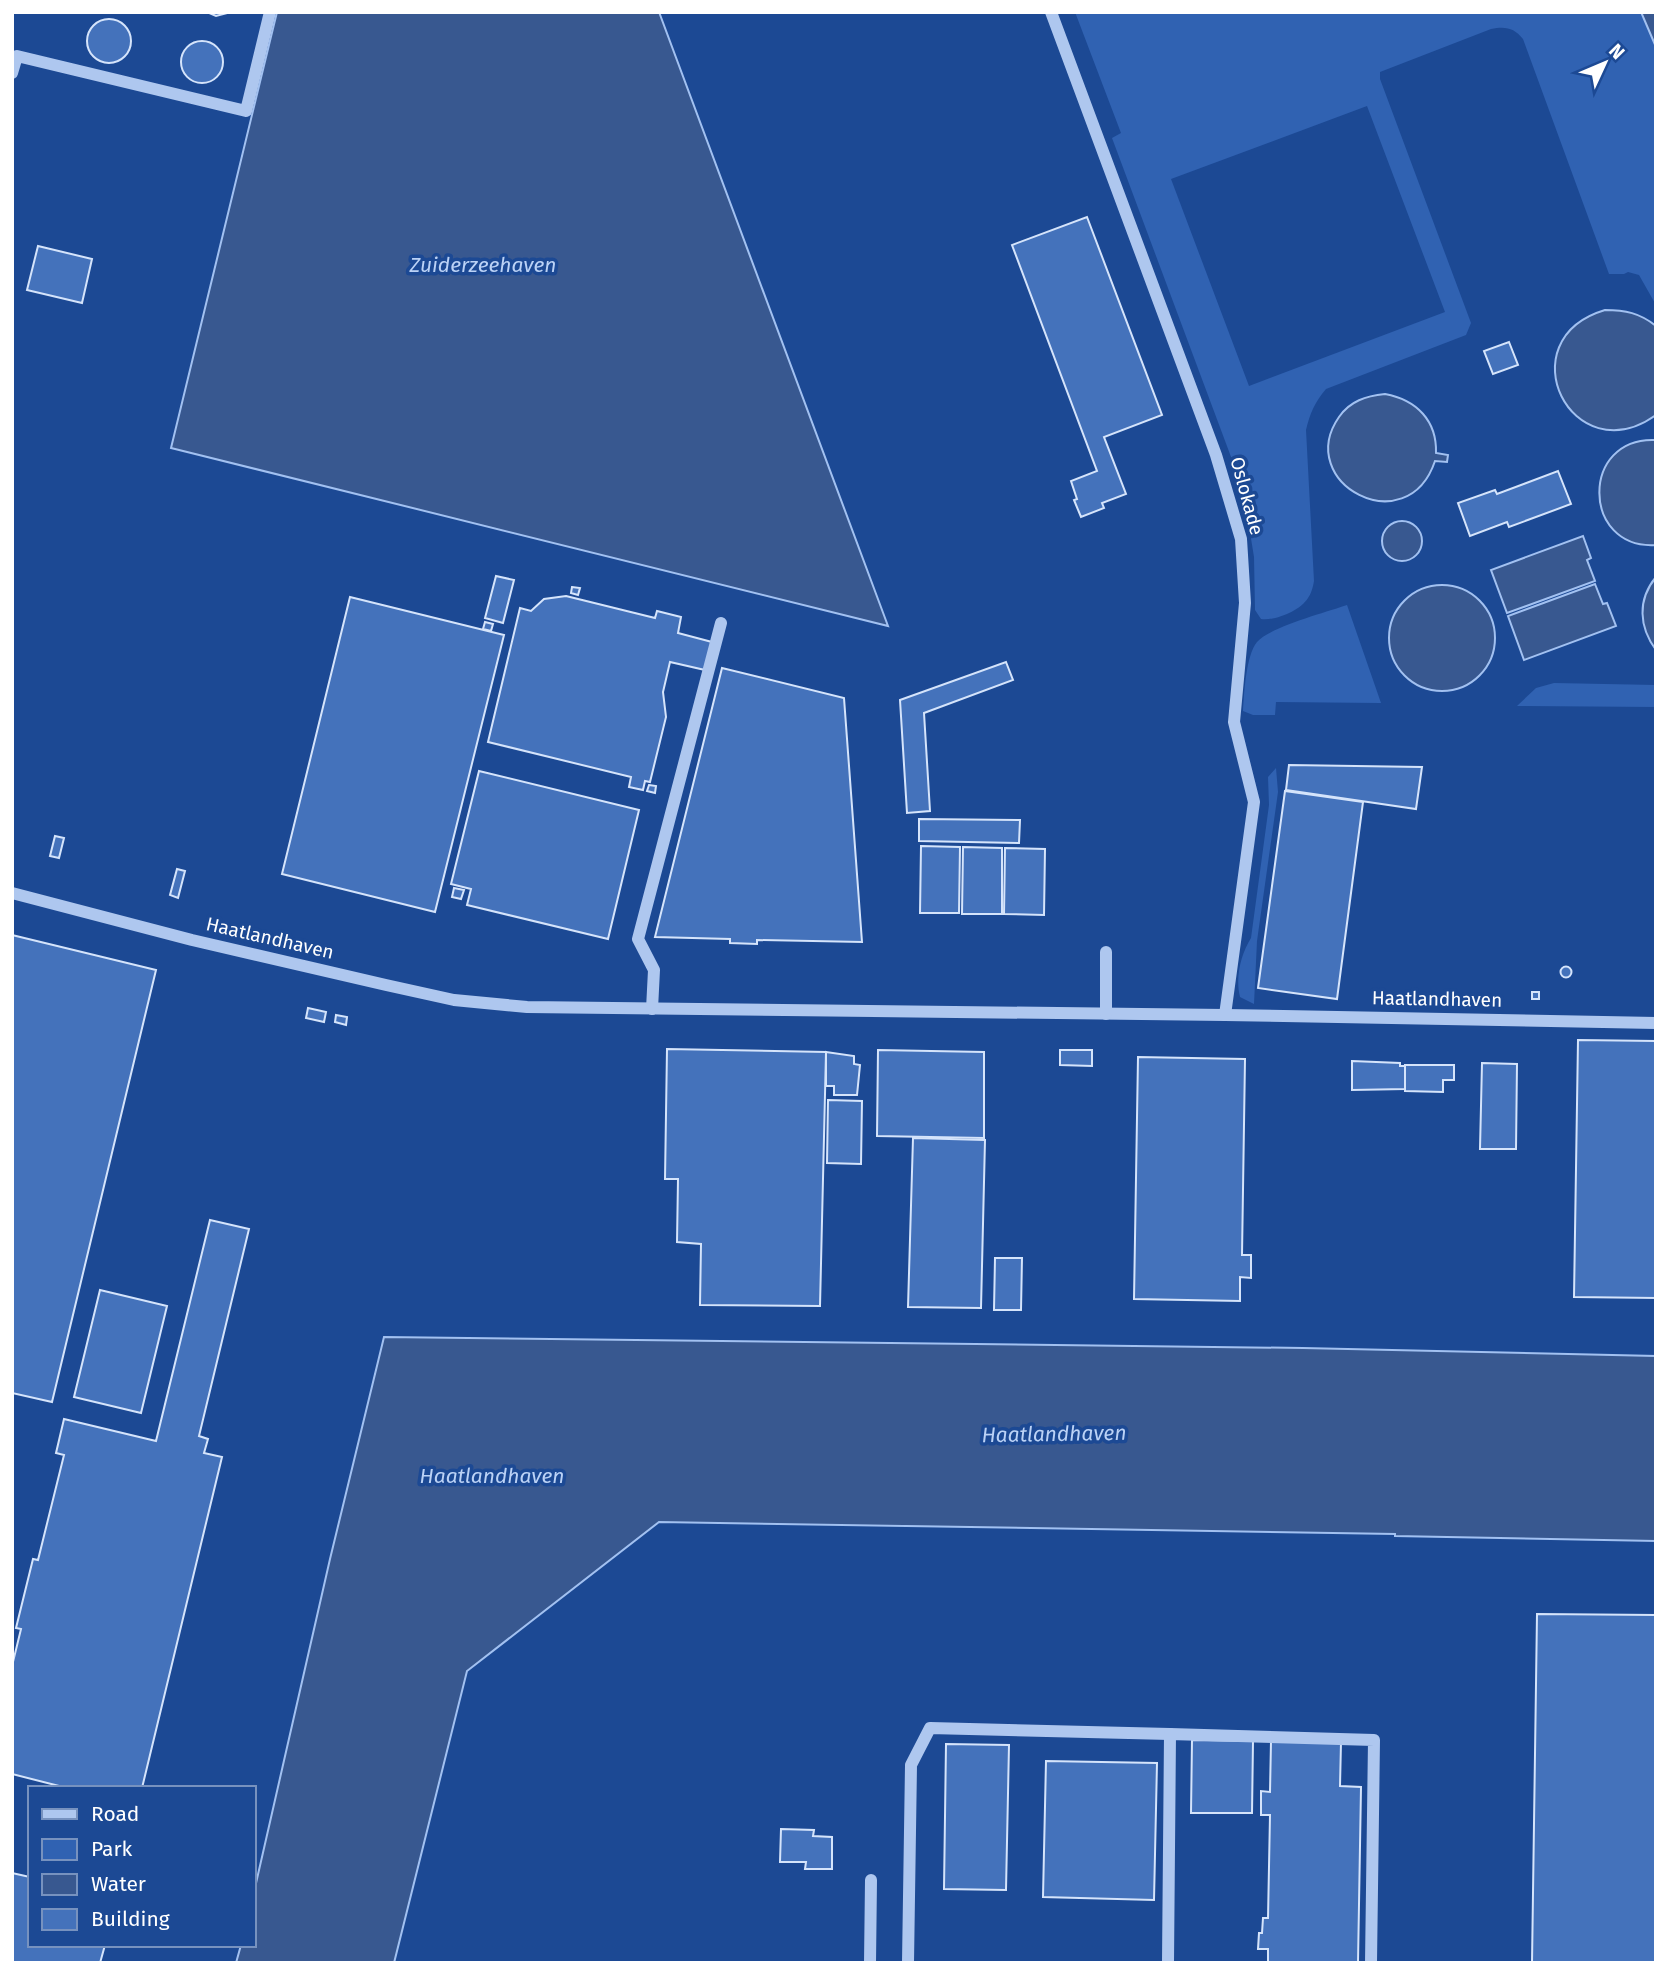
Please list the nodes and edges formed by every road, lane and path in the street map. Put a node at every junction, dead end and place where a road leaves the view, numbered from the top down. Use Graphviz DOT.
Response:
graph roads {
  1 [pos="270,12"];
  2 [pos="1051,12"];
  3 [pos="12,73"];
  4 [pos="721,623"];
  5 [pos="12,893"];
  6 [pos="1106,952"];
  7 [pos="652,1009"];
  8 [pos="1106,1014"];
  9 [pos="1224,1015"];
  10 [pos="1656,1023"];
  11 [pos="1170,1734"];
  12 [pos="871,1880"];
  13 [pos="870,1963"];
  14 [pos="908,1963"];
  15 [pos="1168,1963"];
  16 [pos="1371,1963"];
  1 -- 3 [label="street"];
  2 -- 9 [label="street, Oslokade"];
  4 -- 7 [label="street"];
  5 -- 7 [label="street, Haatlandhaven"];
  6 -- 8 [label="street"];
  7 -- 8 [label="street, Haatlandhaven"];
  8 -- 9 [label="street, Haatlandhaven"];
  9 -- 10 [label="street, Haatlandhaven"];
  11 -- 14 [label="street"];
  11 -- 15 [label="street"];
  11 -- 16 [label="street"];
  12 -- 13 [label="street"];
}
